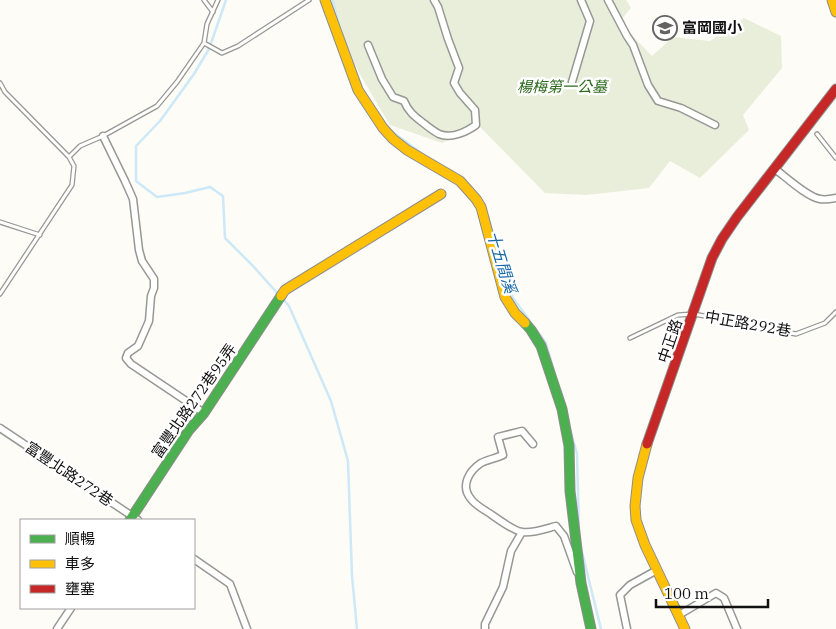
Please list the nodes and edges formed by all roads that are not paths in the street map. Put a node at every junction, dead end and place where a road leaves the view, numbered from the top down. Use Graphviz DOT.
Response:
graph roads {
  1 [pos="204,0"];
  2 [pos="218,0"];
  3 [pos="309,0"];
  4 [pos="325,0"];
  5 [pos="434,0"];
  6 [pos="581,0"];
  7 [pos="608,0"];
  8 [pos="832,0"];
  9 [pos="213,12"];
  10 [pos="836,12"];
  11 [pos="205,44"];
  12 [pos="368,45"];
  13 [pos="0,82"];
  14 [pos="572,82"];
  15 [pos="836,88"];
  16 [pos="715,125"];
  17 [pos="817,134"];
  18 [pos="103,136"];
  19 [pos="69,157"];
  20 [pos="836,158"];
  21 [pos="775,168"];
  22 [pos="441,194"];
  23 [pos="836,198"];
  24 [pos="0,222"];
  25 [pos="40,235"];
  26 [pos="0,294"];
  27 [pos="836,312"];
  28 [pos="694,314"];
  29 [pos="630,338"];
  30 [pos="204,413"];
  31 [pos="0,428"];
  32 [pos="533,444"];
  33 [pos="133,519"];
  34 [pos="522,532"];
  35 [pos="195,560"];
  36 [pos="657,570"];
  37 [pos="581,583"];
  38 [pos="70,609"];
  39 [pos="678,615"];
  40 [pos="57,629"];
  41 [pos="247,629"];
  42 [pos="484,629"];
  43 [pos="592,629"];
  44 [pos="627,629"];
  45 [pos="685,629"];
  46 [pos="737,629"];
  1 -- 9 [label="lane"];
  2 -- 9 [label="lane"];
  3 -- 11 [label="lane"];
  4 -- 37 [label="street"];
  5 -- 12 [label="street"];
  6 -- 14 [label="street"];
  7 -- 16 [label="street"];
  8 -- 10 [label="street"];
  9 -- 11 [label="lane"];
  11 -- 18 [label="lane"];
  13 -- 19 [label="lane"];
  15 -- 21 [label="street, 中正路"];
  17 -- 20 [label="lane"];
  18 -- 19 [label="lane"];
  18 -- 30 [label="street"];
  19 -- 25 [label="lane"];
  21 -- 23 [label="street"];
  21 -- 28 [label="street, 中正路"];
  22 -- 30 [label="street, 富豐北路272巷95弄"];
  24 -- 25 [label="lane"];
  25 -- 26 [label="lane"];
  27 -- 28 [label="lane, 中正路292巷"];
  28 -- 29 [label="lane, 中正路292巷"];
  28 -- 36 [label="street, 中正路"];
  30 -- 33 [label="street, 富豐北路272巷95弄"];
  31 -- 33 [label="street, 富豐北路272巷"];
  32 -- 34 [label="street"];
  34 -- 37 [label="street"];
  34 -- 42 [label="street"];
  35 -- 41 [label="street"];
  36 -- 39 [label="street, 中正路"];
  36 -- 44 [label="street"];
  37 -- 43 [label="street"];
  38 -- 40 [label="street"];
  39 -- 45 [label="street, 中正路"];
  39 -- 46 [label="street"];
}
